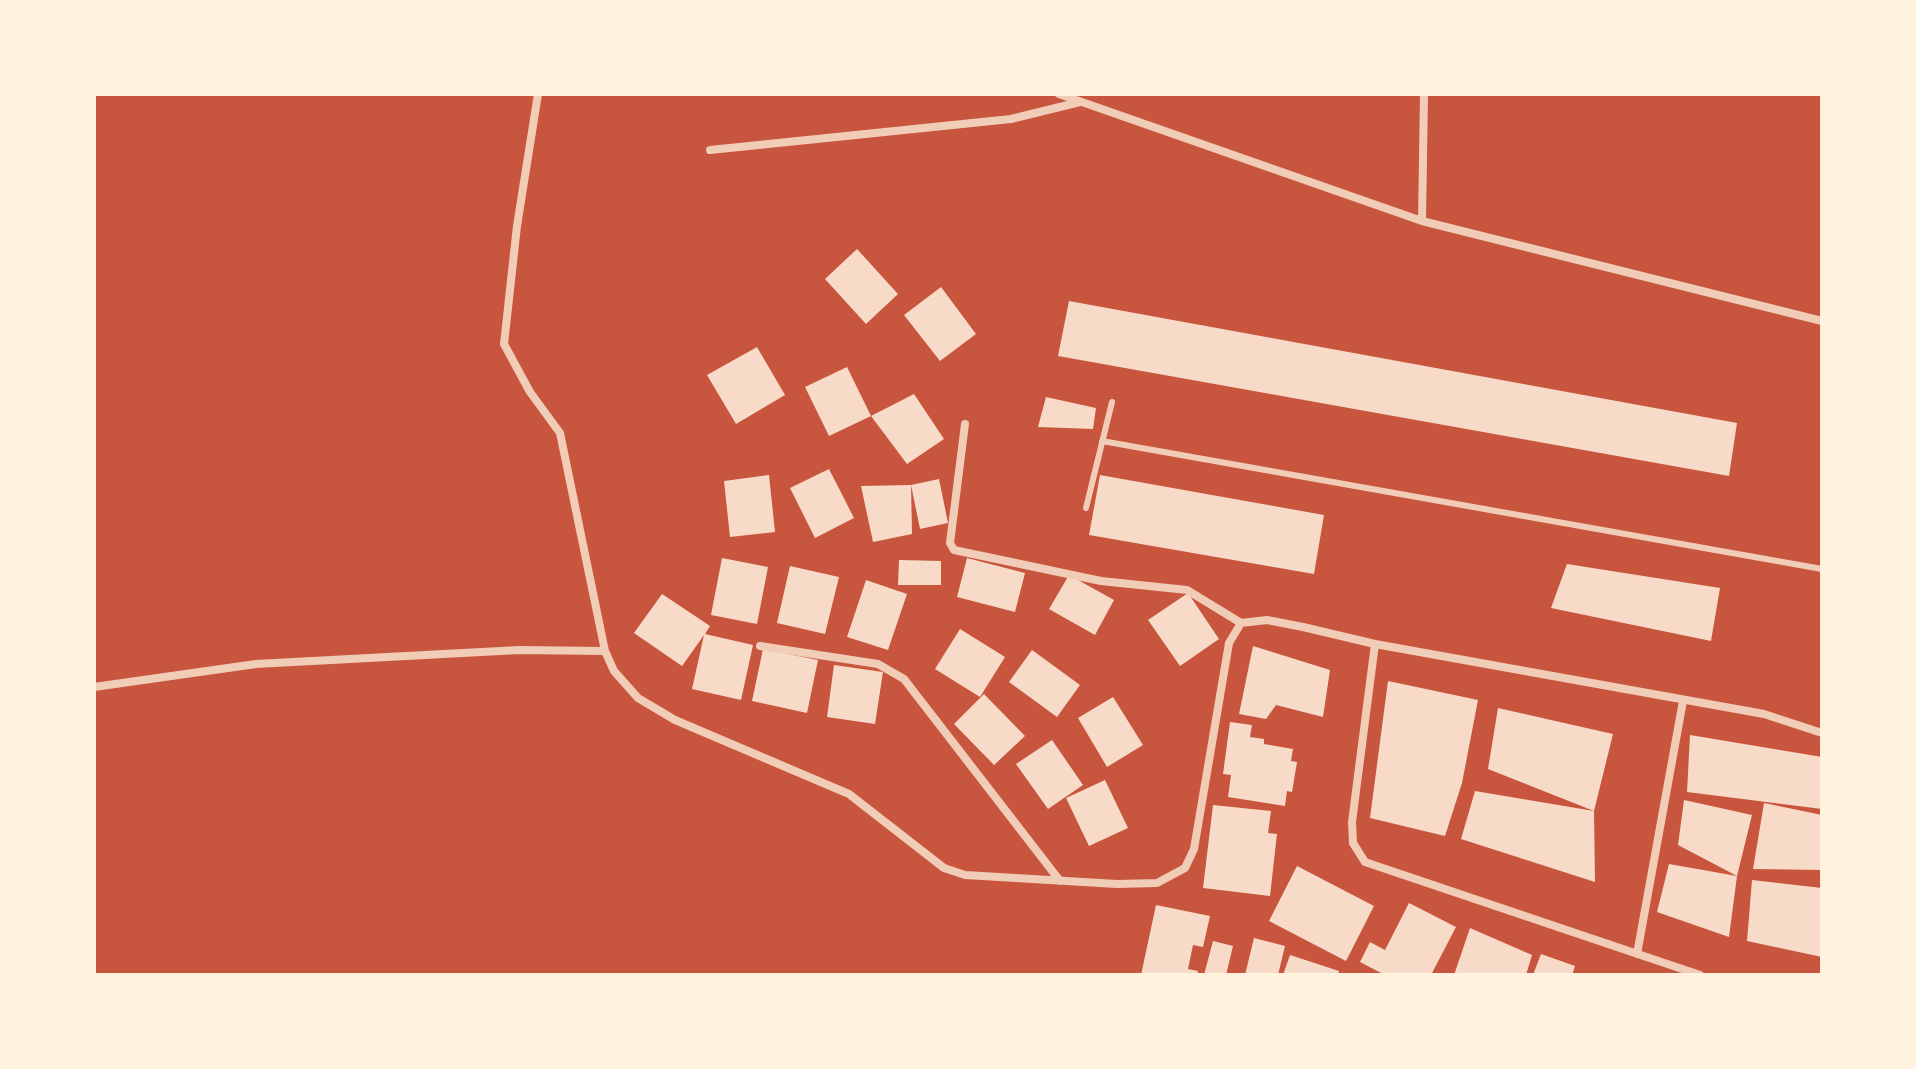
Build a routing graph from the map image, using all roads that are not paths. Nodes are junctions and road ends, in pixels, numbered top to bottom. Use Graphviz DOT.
graph roads {
  1 [pos="538,94"];
  2 [pos="1059,94"];
  3 [pos="1424,94"];
  4 [pos="1081,101"];
  5 [pos="710,150"];
  6 [pos="1422,221"];
  7 [pos="1822,321"];
  8 [pos="1112,402"];
  9 [pos="965,424"];
  10 [pos="1102,441"];
  11 [pos="1086,508"];
  12 [pos="1822,569"];
  13 [pos="1241,623"];
  14 [pos="1375,644"];
  15 [pos="760,646"];
  16 [pos="605,651"];
  17 [pos="94,687"];
  18 [pos="1683,701"];
  19 [pos="1822,733"];
  20 [pos="1060,881"];
  21 [pos="1637,954"];
  22 [pos="1700,975"];
  1 -- 16 [label="street"];
  2 -- 4 [label="street"];
  3 -- 6 [label="street"];
  4 -- 5 [label="street"];
  4 -- 6 [label="street"];
  6 -- 7 [label="street"];
  8 -- 10 [label="lane"];
  9 -- 13 [label="street"];
  10 -- 11 [label="lane"];
  10 -- 12 [label="lane"];
  13 -- 14 [label="street"];
  13 -- 20 [label="street"];
  14 -- 18 [label="street"];
  14 -- 21 [label="street"];
  15 -- 20 [label="street"];
  16 -- 17 [label="street"];
  16 -- 20 [label="street"];
  18 -- 19 [label="street"];
  18 -- 21 [label="street"];
  21 -- 22 [label="street"];
}
